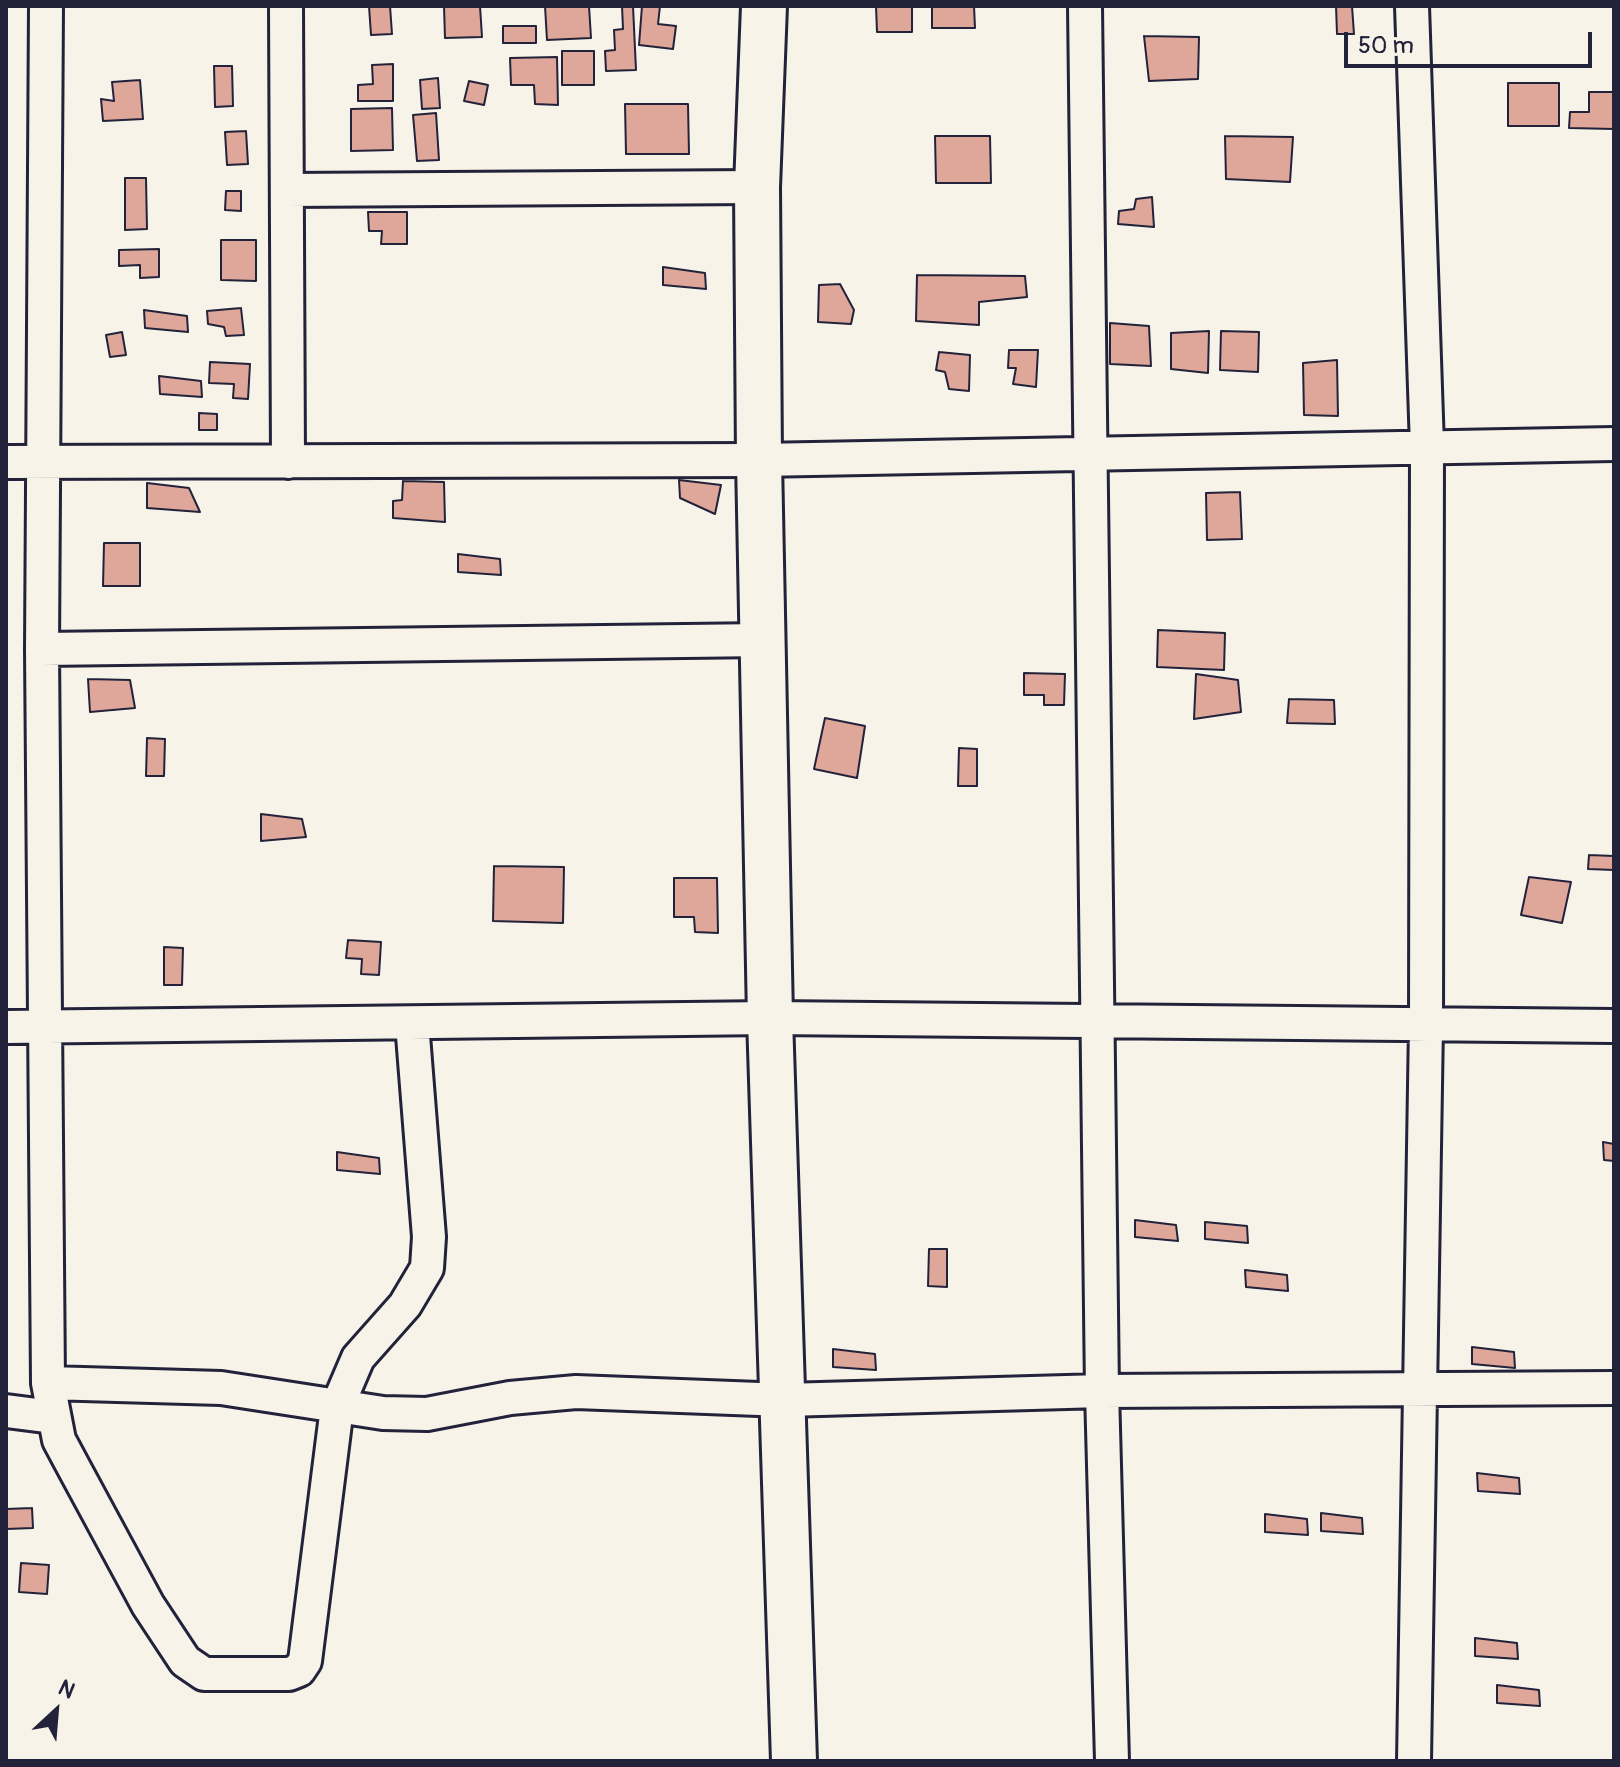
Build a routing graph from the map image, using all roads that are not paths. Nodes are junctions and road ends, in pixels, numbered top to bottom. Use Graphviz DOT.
graph roads {
  1 [pos="46,6"];
  2 [pos="286,6"];
  3 [pos="764,6"];
  4 [pos="1085,6"];
  5 [pos="1412,6"];
  6 [pos="757,187"];
  7 [pos="287,190"];
  8 [pos="1614,444"];
  9 [pos="1427,447"];
  10 [pos="1089,453"];
  11 [pos="759,460"];
  12 [pos="6,462"];
  13 [pos="43,462"];
  14 [pos="288,462"];
  15 [pos="765,640"];
  16 [pos="42,649"];
  17 [pos="770,1018"];
  18 [pos="412,1023"];
  19 [pos="1097,1023"];
  20 [pos="1426,1025"];
  21 [pos="1614,1026"];
  22 [pos="6,1027"];
  23 [pos="44,1027"];
  24 [pos="48,1383"];
  25 [pos="1614,1388"];
  26 [pos="1420,1389"];
  27 [pos="1102,1391"];
  28 [pos="785,1400"];
  29 [pos="337,1407"];
  30 [pos="6,1411"];
  31 [pos="53,1417"];
  32 [pos="794,1761"];
  33 [pos="1112,1761"];
  34 [pos="1414,1761"];
  1 -- 13 [label="street"];
  2 -- 7 [label="street"];
  3 -- 6 [label="main road"];
  4 -- 10 [label="street"];
  5 -- 9 [label="street"];
  6 -- 7 [label="street"];
  6 -- 11 [label="main road"];
  7 -- 14 [label="street"];
  8 -- 9 [label="street"];
  9 -- 10 [label="street"];
  9 -- 20 [label="street"];
  10 -- 11 [label="street"];
  10 -- 19 [label="street"];
  11 -- 14 [label="street"];
  11 -- 15 [label="main road"];
  12 -- 13 [label="street"];
  13 -- 14 [label="street"];
  13 -- 16 [label="street"];
  15 -- 16 [label="street"];
  15 -- 17 [label="main road"];
  16 -- 23 [label="street"];
  17 -- 18 [label="street"];
  17 -- 19 [label="street"];
  17 -- 28 [label="main road"];
  18 -- 23 [label="street"];
  18 -- 29 [label="street"];
  19 -- 20 [label="street"];
  19 -- 27 [label="street"];
  20 -- 21 [label="street"];
  20 -- 26 [label="street"];
  22 -- 23 [label="street"];
  23 -- 24 [label="street"];
  24 -- 29 [label="street"];
  24 -- 31 [label="street"];
  25 -- 26 [label="street"];
  26 -- 27 [label="street"];
  26 -- 34 [label="street"];
  27 -- 28 [label="street"];
  27 -- 33 [label="street"];
  28 -- 29 [label="street"];
  28 -- 32 [label="main road"];
  29 -- 31 [label="street"];
  30 -- 31 [label="street"];
}
